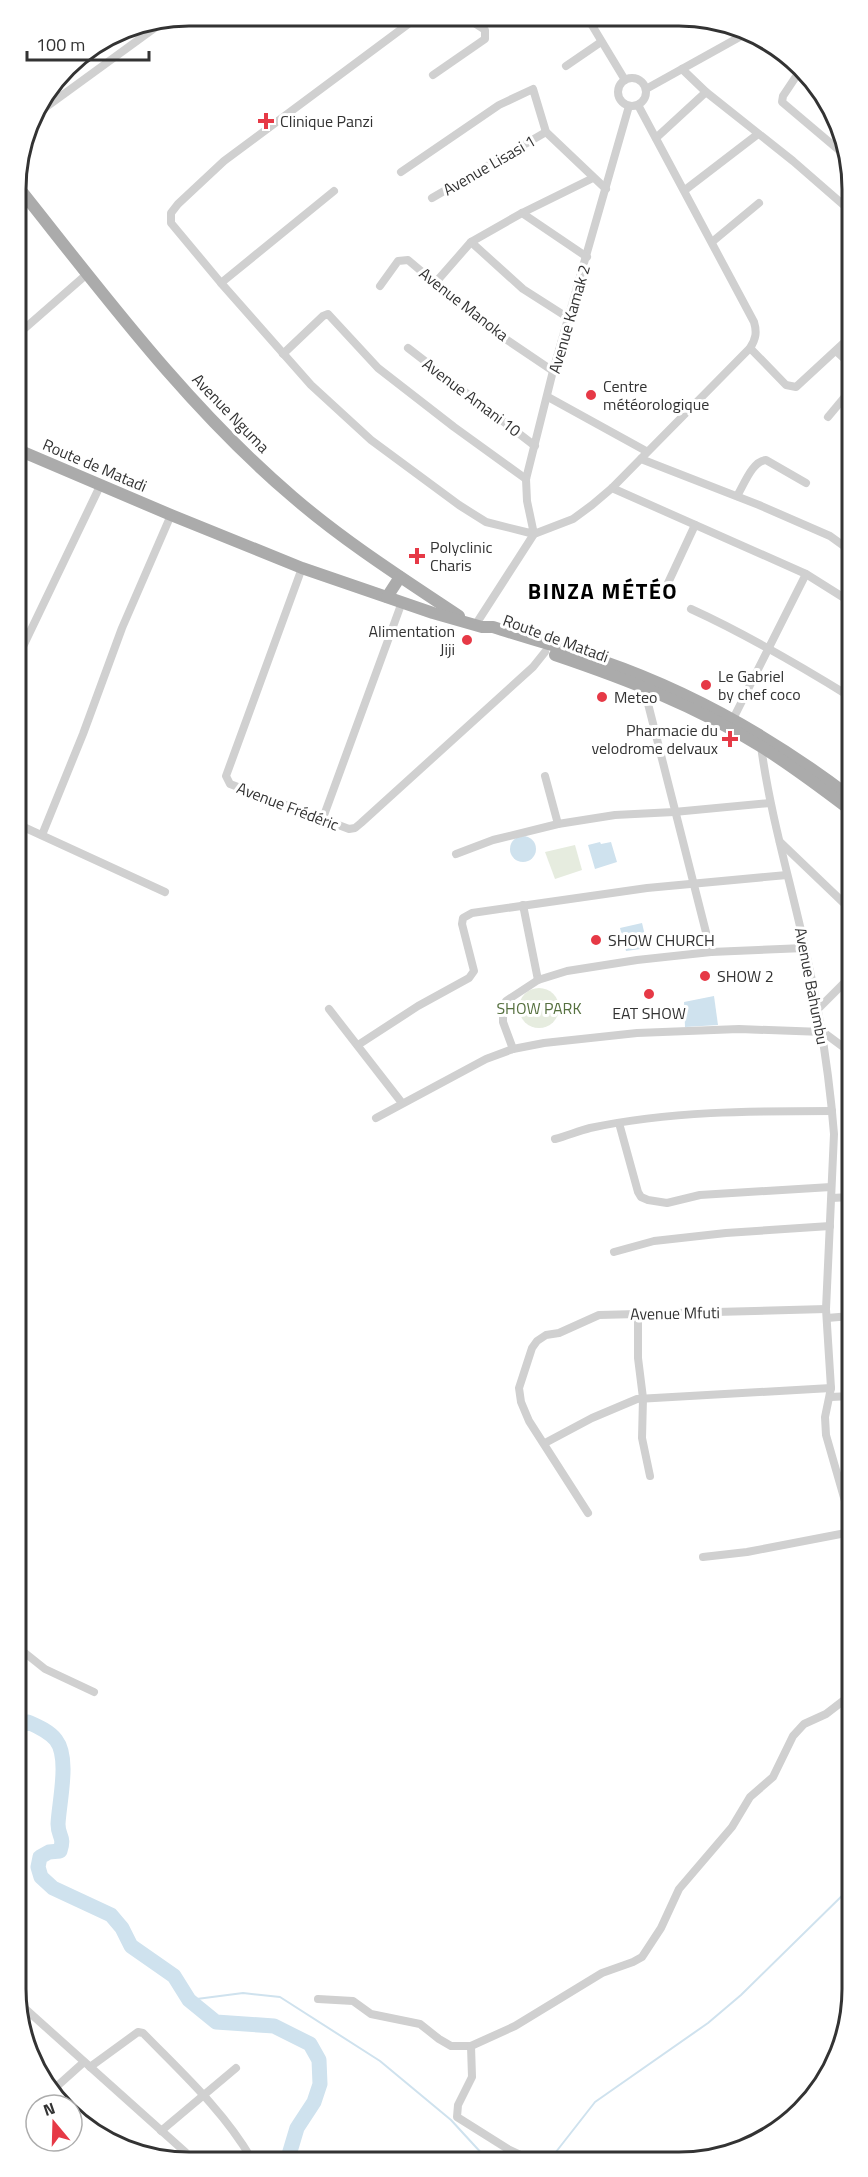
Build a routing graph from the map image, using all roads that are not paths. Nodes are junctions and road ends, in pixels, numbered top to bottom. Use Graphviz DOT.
graph roads {
  1 [pos="406,26"];
  2 [pos="479,26"];
  3 [pos="592,26"];
  4 [pos="152,30"];
  5 [pos="739,37"];
  6 [pos="601,42"];
  7 [pos="566,66"];
  8 [pos="682,69"];
  9 [pos="434,75"];
  10 [pos="797,76"];
  11 [pos="625,80"];
  12 [pos="646,89"];
  13 [pos="706,92"];
  14 [pos="633,106"];
  15 [pos="47,107"];
  16 [pos="546,132"];
  17 [pos="758,134"];
  18 [pos="656,138"];
  19 [pos="837,149"];
  20 [pos="401,172"];
  21 [pos="593,178"];
  22 [pos="606,189"];
  23 [pos="685,190"];
  24 [pos="334,191"];
  25 [pos="26,197"];
  26 [pos="432,198"];
  27 [pos="759,203"];
  28 [pos="842,204"];
  29 [pos="522,213"];
  30 [pos="471,242"];
  31 [pos="712,242"];
  32 [pos="587,257"];
  33 [pos="87,274"];
  34 [pos="436,282"];
  35 [pos="221,283"];
  36 [pos="380,286"];
  37 [pos="570,319"];
  38 [pos="26,327"];
  39 [pos="842,345"];
  40 [pos="408,348"];
  41 [pos="750,348"];
  42 [pos="836,351"];
  43 [pos="283,354"];
  44 [pos="842,356"];
  45 [pos="554,371"];
  46 [pos="548,397"];
  47 [pos="842,400"];
  48 [pos="828,417"];
  49 [pos="535,446"];
  50 [pos="26,453"];
  51 [pos="644,455"];
  52 [pos="526,479"];
  53 [pos="806,483"];
  54 [pos="100,486"];
  55 [pos="612,488"];
  56 [pos="738,496"];
  57 [pos="171,515"];
  58 [pos="695,525"];
  59 [pos="534,534"];
  60 [pos="842,545"];
  61 [pos="302,568"];
  62 [pos="806,574"];
  63 [pos="400,577"];
  64 [pos="668,583"];
  65 [pos="387,597"];
  66 [pos="842,597"];
  67 [pos="402,602"];
  68 [pos="691,609"];
  69 [pos="474,624"];
  70 [pos="26,640"];
  71 [pos="769,647"];
  72 [pos="545,652"];
  73 [pos="628,676"];
  74 [pos="644,688"];
  75 [pos="842,692"];
  76 [pos="733,719"];
  77 [pos="762,742"];
  78 [pos="545,776"];
  79 [pos="842,791"];
  80 [pos="770,803"];
  81 [pos="842,804"];
  82 [pos="674,812"];
  83 [pos="323,818"];
  84 [pos="558,824"];
  85 [pos="26,828"];
  86 [pos="42,835"];
  87 [pos="780,842"];
  88 [pos="456,854"];
  89 [pos="787,875"];
  90 [pos="694,882"];
  91 [pos="165,892"];
  92 [pos="842,901"];
  93 [pos="523,905"];
  94 [pos="805,948"];
  95 [pos="711,952"];
  96 [pos="538,980"];
  97 [pos="842,985"];
  98 [pos="328,1009"];
  99 [pos="818,1009"];
  100 [pos="822,1032"];
  101 [pos="358,1045"];
  102 [pos="842,1046"];
  103 [pos="513,1049"];
  104 [pos="402,1103"];
  105 [pos="832,1111"];
  106 [pos="376,1118"];
  107 [pos="619,1123"];
  108 [pos="555,1139"];
  109 [pos="831,1187"];
  110 [pos="842,1197"];
  111 [pos="832,1198"];
  112 [pos="830,1226"];
  113 [pos="614,1252"];
  114 [pos="638,1313"];
  115 [pos="827,1313"];
  116 [pos="842,1315"];
  117 [pos="831,1393"];
  118 [pos="842,1395"];
  119 [pos="643,1398"];
  120 [pos="545,1443"];
  121 [pos="650,1476"];
  122 [pos="842,1491"];
  123 [pos="588,1513"];
  124 [pos="842,1534"];
  125 [pos="703,1557"];
  126 [pos="26,1654"];
  127 [pos="94,1692"];
  128 [pos="842,1702"];
  129 [pos="318,1999"];
  130 [pos="27,2011"];
  131 [pos="471,2046"];
  132 [pos="87,2064"];
  133 [pos="236,2068"];
  134 [pos="58,2086"];
  135 [pos="204,2095"];
  136 [pos="161,2131"];
  137 [pos="185,2152"];
  138 [pos="248,2152"];
  139 [pos="514,2152"];
  1 -- 35 [label="street"];
  2 -- 9 [label="street"];
  3 -- 6 [label="street"];
  4 -- 15 [label="street"];
  5 -- 8 [label="street"];
  6 -- 7 [label="street"];
  6 -- 11 [label="street"];
  8 -- 12 [label="street"];
  8 -- 13 [label="street"];
  10 -- 19 [label="street"];
  11 -- 12 [label="street"];
  11 -- 14 [label="street"];
  12 -- 14 [label="street"];
  13 -- 17 [label="street"];
  13 -- 18 [label="street"];
  14 -- 18 [label="street"];
  14 -- 22 [label="street, Avenue Kamak 2"];
  16 -- 20 [label="street"];
  16 -- 21 [label="street"];
  16 -- 26 [label="street, Avenue Lisasi 1"];
  17 -- 23 [label="street"];
  17 -- 28 [label="street"];
  18 -- 23 [label="street"];
  21 -- 22 [label="street"];
  21 -- 29 [label="street"];
  22 -- 32 [label="street, Avenue Kamak 2"];
  23 -- 31 [label="street"];
  24 -- 35 [label="street"];
  25 -- 33 [label="main road, Avenue Nguma"];
  27 -- 31 [label="street"];
  29 -- 30 [label="street"];
  29 -- 32 [label="street"];
  30 -- 34 [label="street"];
  30 -- 37 [label="street"];
  31 -- 41 [label="street"];
  32 -- 37 [label="street, Avenue Kamak 2"];
  33 -- 38 [label="street"];
  33 -- 63 [label="main road, Avenue Nguma"];
  34 -- 36 [label="street, Avenue Manoka"];
  34 -- 45 [label="street, Avenue Manoka"];
  35 -- 43 [label="street"];
  37 -- 45 [label="street, Avenue Kamak 2"];
  39 -- 42 [label="street"];
  40 -- 49 [label="street, Avenue Amani 10"];
  41 -- 42 [label="street"];
  41 -- 51 [label="street"];
  42 -- 44 [label="street"];
  43 -- 52 [label="street"];
  43 -- 59 [label="street"];
  45 -- 46 [label="street, Avenue Kamak 2"];
  46 -- 49 [label="street, Avenue Kamak 2"];
  46 -- 51 [label="street"];
  47 -- 48 [label="street"];
  49 -- 52 [label="street, Avenue Kamak 2"];
  50 -- 54 [label="main road, Route de Matadi"];
  51 -- 55 [label="street"];
  51 -- 56 [label="street"];
  52 -- 59 [label="street, Avenue Kamak 2"];
  53 -- 56 [label="street"];
  54 -- 57 [label="main road, Route de Matadi"];
  54 -- 70 [label="street"];
  55 -- 58 [label="street"];
  55 -- 59 [label="street"];
  56 -- 60 [label="street"];
  57 -- 61 [label="main road, Route de Matadi"];
  57 -- 86 [label="street"];
  58 -- 62 [label="street"];
  58 -- 64 [label="street"];
  59 -- 69 [label="street"];
  61 -- 65 [label="main road, Route de Matadi"];
  61 -- 83 [label="street, Avenue Frédéric"];
  62 -- 66 [label="street"];
  62 -- 71 [label="street"];
  63 -- 65 [label="main road"];
  63 -- 69 [label="main road, Avenue Nguma"];
  65 -- 67 [label="main road, Route de Matadi"];
  67 -- 69 [label="main road, Route de Matadi"];
  67 -- 83 [label="street"];
  68 -- 71 [label="street"];
  69 -- 72 [label="main road, Route de Matadi"];
  69 -- 73 [label="main road, Route de Matadi"];
  71 -- 75 [label="street"];
  71 -- 76 [label="street"];
  72 -- 73 [label="main road, Route de Matadi"];
  72 -- 83 [label="street, Avenue Frédéric"];
  73 -- 74 [label="main road, Route de Matadi"];
  73 -- 76 [label="main road, Route de Matadi"];
  74 -- 77 [label="main road, Route de Matadi"];
  74 -- 82 [label="street"];
  76 -- 77 [label="main road, Route de Matadi"];
  77 -- 79 [label="main road, Route de Matadi"];
  77 -- 80 [label="street, Avenue Bahumbu"];
  77 -- 81 [label="main road, Route de Matadi"];
  78 -- 84 [label="street"];
  80 -- 82 [label="street"];
  80 -- 87 [label="street, Avenue Bahumbu"];
  82 -- 84 [label="street"];
  82 -- 90 [label="street"];
  84 -- 88 [label="street"];
  85 -- 86 [label="street"];
  86 -- 91 [label="street"];
  87 -- 89 [label="street, Avenue Bahumbu"];
  87 -- 92 [label="street"];
  89 -- 90 [label="street"];
  89 -- 94 [label="street, Avenue Bahumbu"];
  90 -- 93 [label="street"];
  90 -- 95 [label="street"];
  93 -- 96 [label="street"];
  93 -- 101 [label="street"];
  94 -- 95 [label="street"];
  94 -- 99 [label="street, Avenue Bahumbu"];
  95 -- 96 [label="street"];
  96 -- 103 [label="street"];
  97 -- 99 [label="street"];
  98 -- 101 [label="street"];
  99 -- 100 [label="street, Avenue Bahumbu"];
  100 -- 102 [label="street"];
  100 -- 103 [label="street"];
  100 -- 105 [label="street, Avenue Bahumbu"];
  101 -- 104 [label="street"];
  103 -- 104 [label="street"];
  104 -- 106 [label="street"];
  105 -- 107 [label="street"];
  105 -- 109 [label="street, Avenue Bahumbu"];
  107 -- 108 [label="street"];
  107 -- 109 [label="street"];
  109 -- 111 [label="street, Avenue Bahumbu"];
  110 -- 111 [label="street"];
  111 -- 112 [label="street, Avenue Bahumbu"];
  112 -- 113 [label="street"];
  112 -- 115 [label="street, Avenue Bahumbu"];
  114 -- 115 [label="street, Avenue Mfuti"];
  114 -- 119 [label="street"];
  114 -- 120 [label="street, Avenue Mfuti"];
  115 -- 116 [label="street, Avenue Mfuti"];
  115 -- 117 [label="street, Avenue Bahumbu"];
  117 -- 118 [label="street"];
  117 -- 119 [label="street"];
  117 -- 122 [label="street, Avenue Bahumbu"];
  119 -- 120 [label="street"];
  119 -- 121 [label="street"];
  120 -- 123 [label="street"];
  124 -- 125 [label="street"];
  126 -- 127 [label="street"];
  128 -- 131 [label="street"];
  129 -- 131 [label="street"];
  130 -- 132 [label="street"];
  131 -- 139 [label="street"];
  132 -- 134 [label="street"];
  132 -- 135 [label="street"];
  132 -- 136 [label="street"];
  133 -- 135 [label="street"];
  135 -- 136 [label="street"];
  135 -- 138 [label="street"];
  136 -- 137 [label="street"];
}
